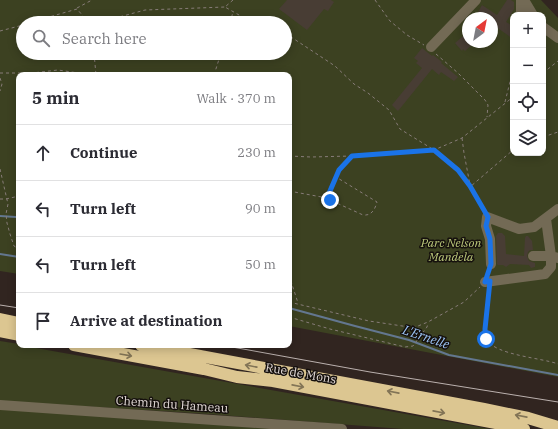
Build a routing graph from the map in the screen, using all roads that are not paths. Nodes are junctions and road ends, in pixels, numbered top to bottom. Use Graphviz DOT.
graph roads {
  1 [pos="476,0"];
  2 [pos="523,0"];
  3 [pos="521,12"];
  4 [pos="531,12"];
  5 [pos="546,30"];
  6 [pos="558,38"];
  7 [pos="429,48"];
  8 [pos="558,209"];
  9 [pos="546,219"];
  10 [pos="533,256"];
  11 [pos="554,257"];
  12 [pos="491,264"];
  13 [pos="487,282"];
  14 [pos="0,319"];
  15 [pos="16,322"];
  16 [pos="0,332"];
  17 [pos="16,335"];
  18 [pos="90,348"];
  19 [pos="156,348"];
  20 [pos="0,405"];
  21 [pos="558,427"];
  22 [pos="342,429"];
  23 [pos="524,429"];
  1 -- 7 [label="street"];
  2 -- 3 [label="street"];
  2 -- 4 [label="street"];
  5 -- 6 [label="street"];
  8 -- 9 [label="street"];
  9 -- 11 [label="street"];
  9 -- 12 [label="street"];
  10 -- 11 [label="street"];
  11 -- 13 [label="street"];
  14 -- 15 [label="highway"];
  16 -- 17 [label="highway"];
  18 -- 23 [label="highway, Rue de Mons, one-way"];
  21 -- 19 [label="highway, Rue de Mons, one-way"];
  20 -- 22 [label="street, Chemin du Hameau"];
}
